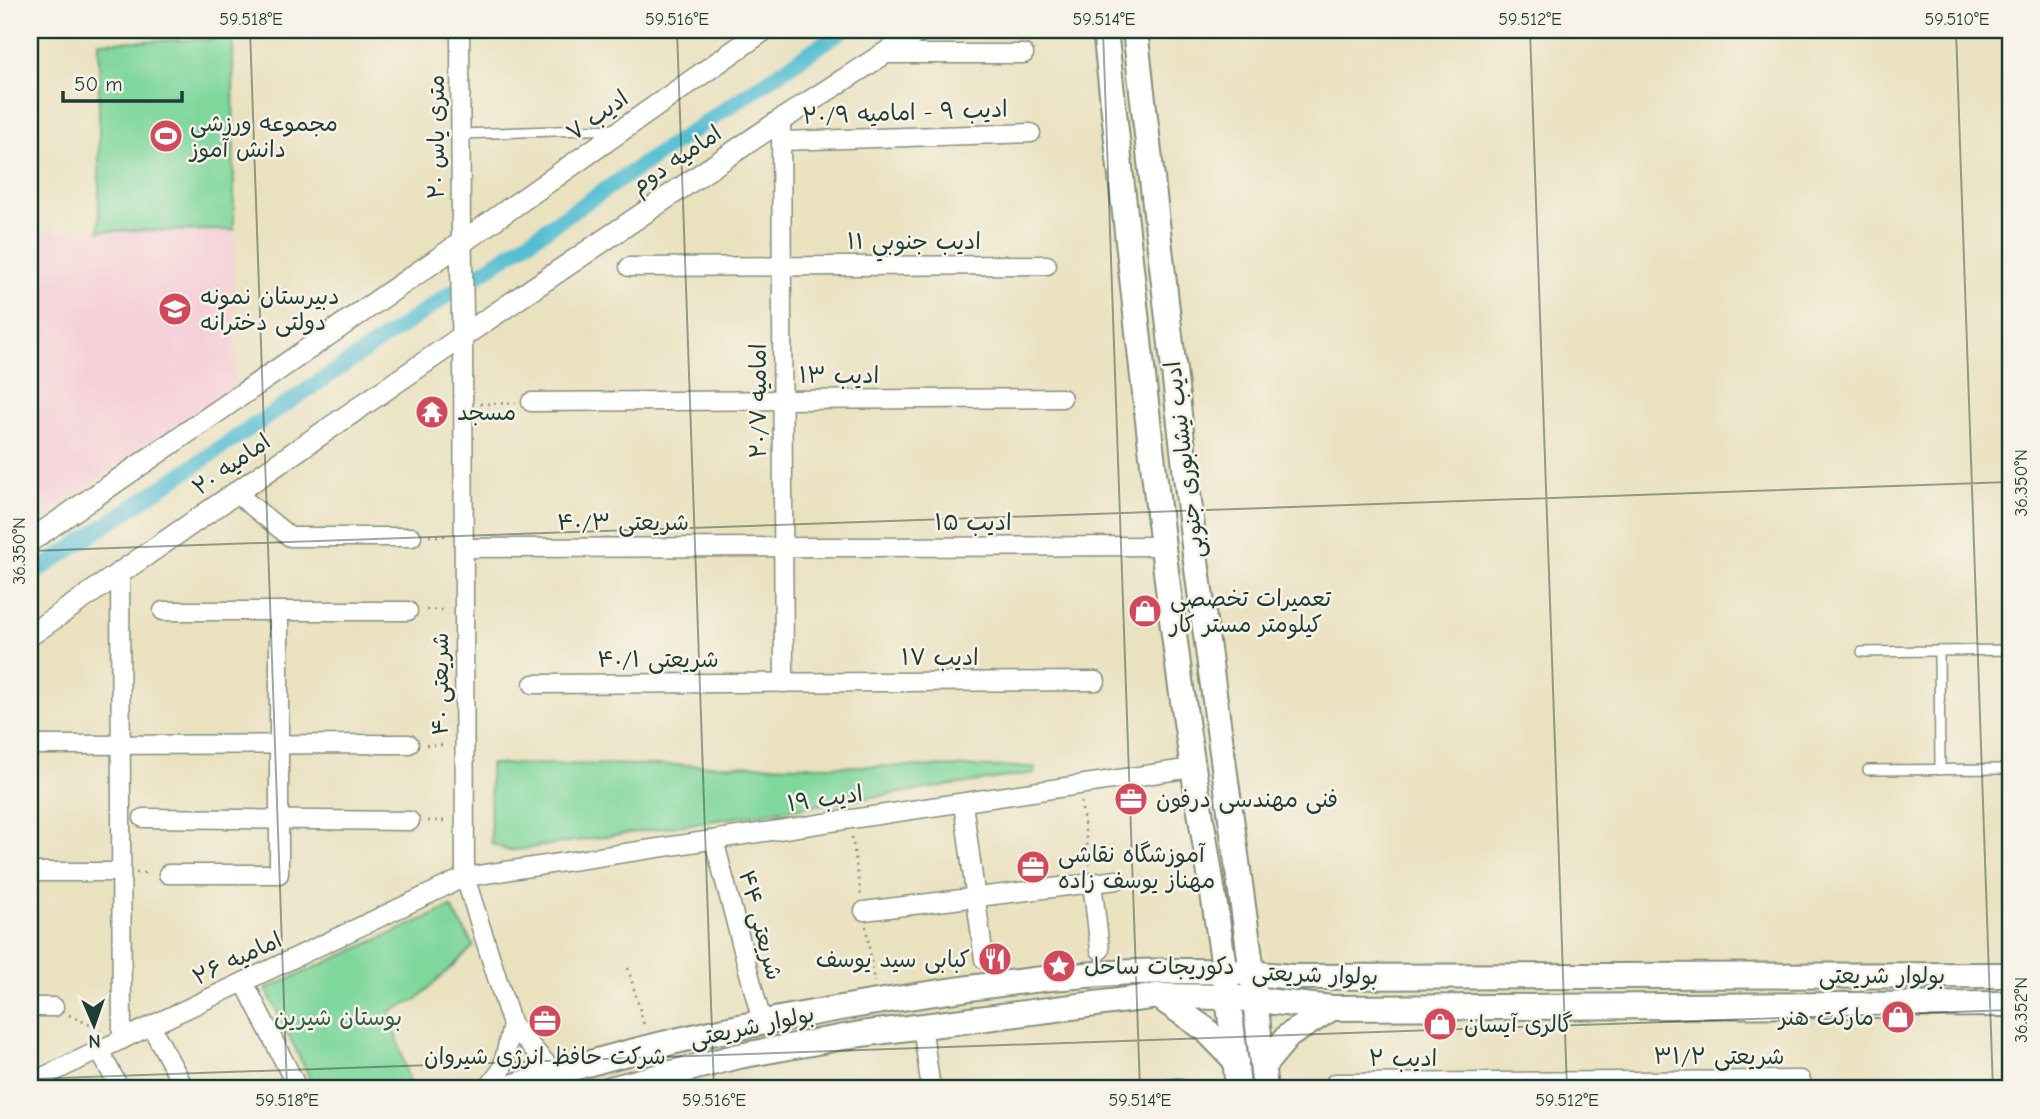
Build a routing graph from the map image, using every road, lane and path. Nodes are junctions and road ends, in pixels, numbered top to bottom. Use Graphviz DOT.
graph roads {
  1 [pos="460,30"];
  2 [pos="764,30"];
  3 [pos="920,30"];
  4 [pos="1105,30"];
  5 [pos="1135,30"];
  6 [pos="882,54"];
  7 [pos="1024,54"];
  8 [pos="781,120"];
  9 [pos="624,129"];
  10 [pos="1031,133"];
  11 [pos="460,134"];
  12 [pos="781,141"];
  13 [pos="461,243"];
  14 [pos="1047,265"];
  15 [pos="782,266"];
  16 [pos="629,267"];
  17 [pos="463,336"];
  18 [pos="1062,398"];
  19 [pos="782,400"];
  20 [pos="531,402"];
  21 [pos="463,405"];
  22 [pos="236,493"];
  23 [pos="412,537"];
  24 [pos="30,541"];
  25 [pos="464,542"];
  26 [pos="783,546"];
  27 [pos="1163,546"];
  28 [pos="120,574"];
  29 [pos="464,610"];
  30 [pos="163,611"];
  31 [pos="279,611"];
  32 [pos="408,611"];
  33 [pos="30,635"];
  34 [pos="2010,650"];
  35 [pos="1939,651"];
  36 [pos="1862,652"];
  37 [pos="1096,681"];
  38 [pos="784,682"];
  39 [pos="533,684"];
  40 [pos="279,744"];
  41 [pos="409,744"];
  42 [pos="30,745"];
  43 [pos="120,745"];
  44 [pos="465,746"];
  45 [pos="1192,768"];
  46 [pos="2010,769"];
  47 [pos="1868,770"];
  48 [pos="1940,770"];
  49 [pos="1079,785"];
  50 [pos="963,803"];
  51 [pos="143,818"];
  52 [pos="279,819"];
  53 [pos="410,821"];
  54 [pos="465,821"];
  55 [pos="714,840"];
  56 [pos="30,872"];
  57 [pos="120,872"];
  58 [pos="168,874"];
  59 [pos="465,877"];
  60 [pos="1117,880"];
  61 [pos="1092,882"];
  62 [pos="977,897"];
  63 [pos="864,911"];
  64 [pos="1100,950"];
  65 [pos="984,959"];
  66 [pos="628,968"];
  67 [pos="1223,970"];
  68 [pos="1252,972"];
  69 [pos="2010,975"];
  70 [pos="244,982"];
  71 [pos="1158,996"];
  72 [pos="1227,997"];
  73 [pos="1254,999"];
  74 [pos="2010,1004"];
  75 [pos="30,1007"];
  76 [pos="54,1007"];
  77 [pos="1332,1008"];
  78 [pos="762,1022"];
  79 [pos="512,1025"];
  80 [pos="922,1025"];
  81 [pos="151,1026"];
  82 [pos="122,1040"];
  83 [pos="651,1048"];
  84 [pos="99,1051"];
  85 [pos="555,1073"];
  86 [pos="1237,1076"];
  87 [pos="1264,1078"];
  88 [pos="30,1083"];
  89 [pos="1179,1083"];
  90 [pos="1335,1083"];
  91 [pos="1801,1084"];
  92 [pos="1637,1085"];
  93 [pos="1470,1086"];
  94 [pos="120,1089"];
  95 [pos="185,1089"];
  96 [pos="298,1089"];
  97 [pos="487,1089"];
  98 [pos="506,1089"];
  99 [pos="610,1089"];
  100 [pos="931,1089"];
  101 [pos="1132,1089"];
  1 -- 11 [label="street, ۲۰ متری یاس"];
  2 -- 9 [label="street, ادیب ۷"];
  3 -- 6 [label="street, امامیه دوم"];
  4 -- 27 [label="main road, ادیب نیشابوری جنوبی"];
  5 -- 68 [label="main road, ادیب نیشابوری جنوبی"];
  6 -- 7 [label="street"];
  6 -- 8 [label="street, امامیه دوم"];
  8 -- 12 [label="street, امامیه ۲۰/۷"];
  8 -- 17 [label="street, امامیه دوم"];
  9 -- 11 [label="lane"];
  9 -- 13 [label="street, ادیب ۷"];
  10 -- 12 [label="street, ادیب ۹ - امامیه ۲۰/۹"];
  11 -- 13 [label="street, ۲۰ متری یاس"];
  12 -- 15 [label="street, امامیه ۲۰/۷"];
  13 -- 17 [label="street"];
  13 -- 24 [label="street"];
  14 -- 15 [label="street, ادیب جنوبي ١١"];
  15 -- 16 [label="street, ادیب جنوبي ١١"];
  15 -- 19 [label="street, امامیه ۲۰/۷"];
  17 -- 21 [label="street, شریعتی ۴۰"];
  17 -- 22 [label="street, امامیه ۲۰"];
  18 -- 19 [label="street, ادیب ۱۳"];
  19 -- 20 [label="street, ادیب ۱۳"];
  19 -- 26 [label="street, امامیه ۲۰/۷"];
  20 -- 21 [label="path"];
  21 -- 25 [label="street, شریعتی ۴۰"];
  22 -- 23 [label="street"];
  22 -- 28 [label="street, امامیه ۲۰"];
  23 -- 25 [label="path"];
  25 -- 26 [label="street, شریعتی ۴۰/۳"];
  25 -- 29 [label="street, شریعتی ۴۰"];
  26 -- 27 [label="street, ادیب ۱۵"];
  26 -- 38 [label="street, امامیه ۲۰/۷"];
  27 -- 45 [label="main road, ادیب نیشابوری جنوبی"];
  28 -- 33 [label="street, امامیه ۲۰"];
  28 -- 43 [label="street"];
  29 -- 32 [label="path"];
  29 -- 44 [label="street, شریعتی ۴۰"];
  30 -- 31 [label="street"];
  31 -- 32 [label="street"];
  31 -- 40 [label="street"];
  34 -- 35 [label="lane"];
  35 -- 36 [label="lane"];
  35 -- 48 [label="lane"];
  37 -- 38 [label="street, ادیب ۱۷"];
  38 -- 39 [label="street, شریعتی ۴۰/۱"];
  40 -- 41 [label="street"];
  40 -- 43 [label="street"];
  40 -- 52 [label="street"];
  41 -- 44 [label="path"];
  42 -- 43 [label="street"];
  43 -- 57 [label="street"];
  44 -- 54 [label="street, شریعتی ۴۰"];
  45 -- 49 [label="street, ادیب ۱۹"];
  45 -- 67 [label="main road, ادیب نیشابوری جنوبی"];
  46 -- 48 [label="lane"];
  47 -- 48 [label="lane"];
  49 -- 50 [label="street, ادیب ۱۹"];
  49 -- 61 [label="path"];
  50 -- 55 [label="street, ادیب ۱۹"];
  50 -- 62 [label="street"];
  51 -- 52 [label="street"];
  52 -- 53 [label="street"];
  52 -- 58 [label="street"];
  53 -- 54 [label="path"];
  54 -- 59 [label="street, شریعتی ۴۰"];
  55 -- 59 [label="street, ادیب ۱۹"];
  55 -- 78 [label="street, شریعتی ۴۴"];
  56 -- 57 [label="street"];
  57 -- 58 [label="path"];
  57 -- 82 [label="street"];
  59 -- 70 [label="street, امامیه ۲۶"];
  59 -- 79 [label="street, شریعتی ۴۰"];
  60 -- 61 [label="street"];
  61 -- 62 [label="street"];
  61 -- 64 [label="street"];
  62 -- 63 [label="street"];
  62 -- 65 [label="street"];
  66 -- 83 [label="path"];
  67 -- 68 [label="main road, بولوار شریعتی"];
  67 -- 72 [label="main road, ادیب نیشابوری جنوبی"];
  67 -- 78 [label="main road, بولوار شریعتی"];
  68 -- 69 [label="main road, بولوار شریعتی"];
  68 -- 73 [label="main road, ادیب نیشابوری جنوبی"];
  70 -- 81 [label="street, امامیه ۲۶"];
  70 -- 96 [label="street"];
  71 -- 72 [label="main road, بولوار شریعتی"];
  71 -- 80 [label="main road, بولوار شریعتی"];
  71 -- 86 [label="main road"];
  72 -- 73 [label="main road, بولوار شریعتی"];
  72 -- 86 [label="main road, ادیب نیشابوری جنوبی"];
  73 -- 77 [label="main road, بولوار شریعتی"];
  73 -- 87 [label="main road, ادیب نیشابوری جنوبی"];
  74 -- 77 [label="main road, بولوار شریعتی"];
  75 -- 76 [label="street"];
  76 -- 82 [label="path"];
  77 -- 87 [label="main road"];
  78 -- 83 [label="main road, بولوار شریعتی"];
  79 -- 85 [label="street, شریعتی ۴۰"];
  79 -- 97 [label="street"];
  80 -- 99 [label="main road, بولوار شریعتی"];
  80 -- 100 [label="street"];
  81 -- 82 [label="street, امامیه ۲۶"];
  81 -- 95 [label="street"];
  82 -- 84 [label="street, امامیه ۲۶"];
  83 -- 85 [label="main road, بولوار شریعتی"];
  84 -- 88 [label="street, امامیه ۲۶"];
  84 -- 94 [label="street"];
  85 -- 98 [label="main road, بولوار شریعتی"];
  86 -- 89 [label="path"];
  89 -- 101 [label="lane"];
  90 -- 93 [label="street, ادیب ۲"];
  91 -- 92 [label="street, شریعتی ۳۱/۲"];
  92 -- 93 [label="street, ادیب ۲"];
}
